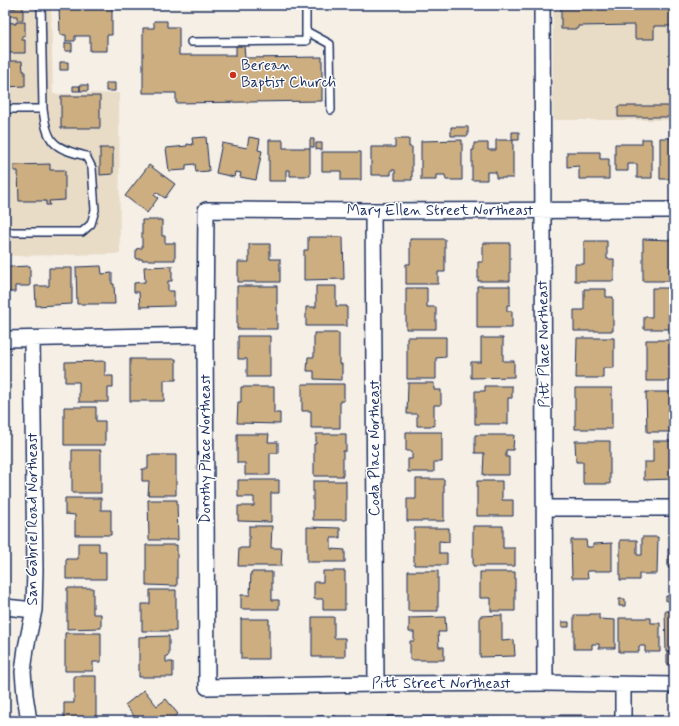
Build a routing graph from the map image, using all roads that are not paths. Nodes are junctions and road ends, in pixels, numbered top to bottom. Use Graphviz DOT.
graph roads {
  1 [pos="41,5"];
  2 [pos="306,5"];
  3 [pos="542,5"];
  4 [pos="306,31"];
  5 [pos="191,42"];
  6 [pos="5,109"];
  7 [pos="43,109"];
  8 [pos="331,110"];
  9 [pos="206,210"];
  10 [pos="674,210"];
  11 [pos="373,211"];
  12 [pos="542,211"];
  13 [pos="5,232"];
  14 [pos="205,335"];
  15 [pos="5,339"];
  16 [pos="32,339"];
  17 [pos="546,508"];
  18 [pos="674,508"];
  19 [pos="5,607"];
  20 [pos="34,610"];
  21 [pos="545,683"];
  22 [pos="376,684"];
  23 [pos="674,684"];
  24 [pos="622,685"];
  25 [pos="207,687"];
  26 [pos="30,721"];
  27 [pos="622,721"];
  1 -- 7 [label="lane"];
  2 -- 4 [label="lane"];
  3 -- 12 [label="street, Pitt Place Northeast"];
  4 -- 5 [label="lane"];
  4 -- 8 [label="lane"];
  6 -- 7 [label="lane"];
  7 -- 13 [label="lane"];
  9 -- 11 [label="street, Mary Ellen Street Northeast"];
  9 -- 14 [label="street, Dorothy Place Northeast"];
  10 -- 12 [label="street, Mary Ellen Street Northeast"];
  11 -- 12 [label="street, Mary Ellen Street Northeast"];
  11 -- 22 [label="street, Coda Place Northeast"];
  12 -- 17 [label="street, Pitt Place Northeast"];
  14 -- 16 [label="street"];
  14 -- 25 [label="street, Dorothy Place Northeast"];
  15 -- 16 [label="street"];
  16 -- 20 [label="street, San Gabriel Road Northeast"];
  17 -- 18 [label="street"];
  17 -- 21 [label="street, Pitt Place Northeast"];
  19 -- 20 [label="street"];
  20 -- 26 [label="street, San Gabriel Road Northeast"];
  21 -- 22 [label="street, Pitt Street Northeast"];
  21 -- 24 [label="street, Pitt Street Northeast"];
  22 -- 25 [label="street, Pitt Street Northeast"];
  23 -- 24 [label="street, Pitt Street Northeast"];
  24 -- 27 [label="street"];
}
